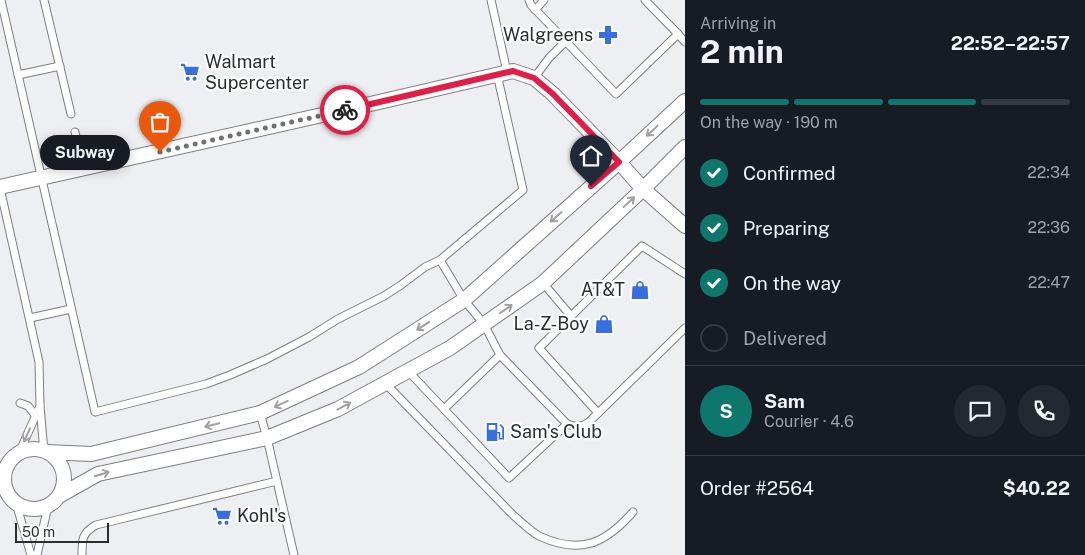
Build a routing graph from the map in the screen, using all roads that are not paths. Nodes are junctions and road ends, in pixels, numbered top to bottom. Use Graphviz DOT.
graph roads {
  1 [pos="1,0"];
  2 [pos="44,0"];
  3 [pos="491,0"];
  4 [pos="529,0"];
  5 [pos="544,0"];
  6 [pos="645,0"];
  7 [pos="535,10"];
  8 [pos="678,34"];
  9 [pos="566,42"];
  10 [pos="685,42"];
  11 [pos="60,66"];
  12 [pos="502,73"];
  13 [pos="18,75"];
  14 [pos="534,78"];
  15 [pos="685,101"];
  16 [pos="71,114"];
  17 [pos="75,132"];
  18 [pos="685,147"];
  19 [pos="619,162"];
  20 [pos="84,168"];
  21 [pos="41,178"];
  22 [pos="0,188"];
  23 [pos="643,189"];
  24 [pos="685,226"];
  25 [pos="440,260"];
  26 [pos="685,274"];
  27 [pos="543,283"];
  28 [pos="464,300"];
  29 [pos="71,309"];
  30 [pos="571,316"];
  31 [pos="30,318"];
  32 [pos="484,324"];
  33 [pos="685,328"];
  34 [pos="500,355"];
  35 [pos="408,371"];
  36 [pos="385,383"];
  37 [pos="20,403"];
  38 [pos="40,406"];
  39 [pos="444,409"];
  40 [pos="260,413"];
  41 [pos="598,413"];
  42 [pos="36,416"];
  43 [pos="567,424"];
  44 [pos="267,438"];
  45 [pos="46,452"];
  46 [pos="20,453"];
  47 [pos="3,468"];
  48 [pos="277,481"];
  49 [pos="59,496"];
  50 [pos="8,497"];
  51 [pos="48,506"];
  52 [pos="633,512"];
  53 [pos="31,555"];
  54 [pos="37,555"];
  55 [pos="82,555"];
  56 [pos="294,555"];
  1 -- 13 [label="lane"];
  2 -- 11 [label="lane"];
  3 -- 12 [label="lane"];
  4 -- 7 [label="lane"];
  5 -- 7 [label="lane"];
  6 -- 8 [label="lane"];
  7 -- 9 [label="lane"];
  8 -- 9 [label="lane"];
  8 -- 10 [label="lane"];
  9 -- 14 [label="lane"];
  11 -- 13 [label="lane"];
  11 -- 16 [label="lane"];
  12 -- 14 [label="street"];
  12 -- 20 [label="street"];
  12 -- 25 [label="lane"];
  13 -- 21 [label="lane"];
  14 -- 19 [label="street"];
  15 -- 19 [label="street, one-way"];
  17 -- 20 [label="lane"];
  18 -- 23 [label="street"];
  19 -- 23 [label="street"];
  19 -- 28 [label="street, one-way"];
  20 -- 21 [label="street"];
  21 -- 22 [label="street"];
  21 -- 29 [label="lane"];
  22 -- 31 [label="lane"];
  23 -- 24 [label="street"];
  27 -- 23 [label="street, one-way"];
  25 -- 28 [label="lane"];
  25 -- 29 [label="lane"];
  26 -- 30 [label="lane"];
  27 -- 30 [label="lane"];
  32 -- 27 [label="street, one-way"];
  28 -- 32 [label="lane"];
  28 -- 40 [label="street, one-way"];
  29 -- 31 [label="lane"];
  30 -- 41 [label="lane"];
  31 -- 38 [label="lane"];
  32 -- 34 [label="lane"];
  32 -- 35 [label="street"];
  33 -- 41 [label="lane"];
  34 -- 39 [label="lane"];
  34 -- 43 [label="lane"];
  35 -- 36 [label="street"];
  35 -- 39 [label="lane"];
  44 -- 36 [label="street, one-way"];
  36 -- 52 [label="lane"];
  37 -- 42 [label="lane"];
  38 -- 42 [label="lane"];
  38 -- 45 [label="lane"];
  39 -- 43 [label="lane"];
  40 -- 44 [label="lane"];
  40 -- 45 [label="street, one-way"];
  41 -- 43 [label="lane"];
  42 -- 46 [label="lane, one-way"];
  44 -- 48 [label="lane"];
  49 -- 44 [label="street, one-way"];
  45 -- 46 [label="street"];
  45 -- 49 [label="street"];
  46 -- 47 [label="street"];
  47 -- 50 [label="street"];
  48 -- 55 [label="lane"];
  48 -- 56 [label="lane"];
  49 -- 51 [label="street"];
  50 -- 51 [label="street"];
  50 -- 53 [label="lane"];
  51 -- 54 [label="lane"];
}
